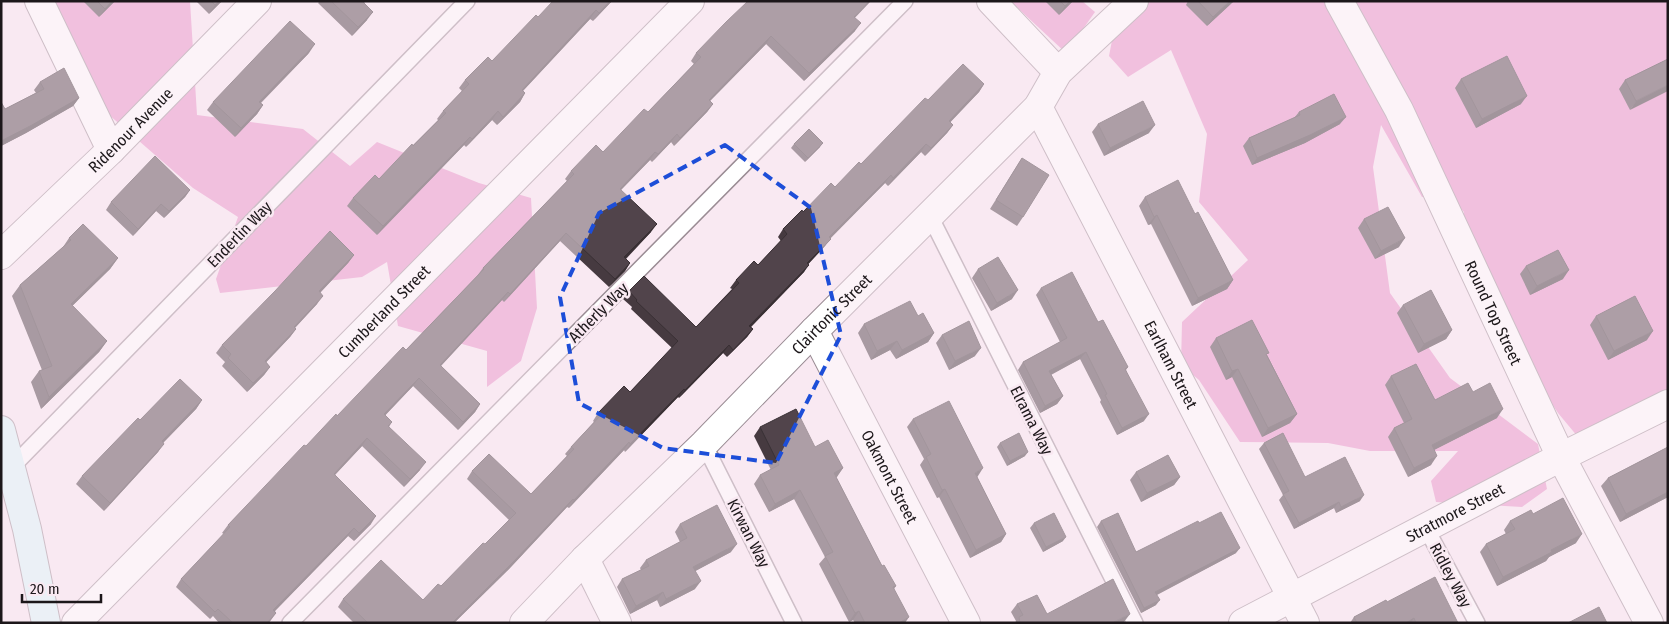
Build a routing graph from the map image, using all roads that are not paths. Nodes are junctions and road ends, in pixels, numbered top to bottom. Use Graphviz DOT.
graph roads {
  1 [pos="39,1"];
  2 [pos="257,1"];
  3 [pos="466,1"];
  4 [pos="690,1"];
  5 [pos="905,1"];
  6 [pos="991,1"];
  7 [pos="1134,1"];
  8 [pos="1339,1"];
  9 [pos="1058,72"];
  10 [pos="1038,107"];
  11 [pos="111,150"];
  12 [pos="930,216"];
  13 [pos="1,255"];
  14 [pos="814,331"];
  15 [pos="1668,404"];
  16 [pos="1,430"];
  17 [pos="704,444"];
  18 [pos="1561,457"];
  19 [pos="12,467"];
  20 [pos="1426,528"];
  21 [pos="584,559"];
  22 [pos="1291,597"];
  23 [pos="46,623"];
  24 [pos="76,623"];
  25 [pos="290,623"];
  26 [pos="524,623"];
  27 [pos="617,623"];
  28 [pos="794,623"];
  29 [pos="966,623"];
  30 [pos="1135,623"];
  31 [pos="1244,623"];
  32 [pos="1305,623"];
  33 [pos="1477,623"];
  34 [pos="1649,623"];
  1 -- 11 [label="street"];
  2 -- 11 [label="street, Ridenour Avenue"];
  3 -- 19 [label="lane, Enderlin Way"];
  4 -- 24 [label="street, Cumberland Street"];
  5 -- 25 [label="lane, Atherly Way"];
  6 -- 9 [label="street"];
  7 -- 9 [label="street, Clairtonic Street"];
  8 -- 18 [label="street, Round Top Street"];
  9 -- 10 [label="street, Clairtonic Street"];
  10 -- 12 [label="street, Clairtonic Street"];
  10 -- 22 [label="street, Earlham Street"];
  11 -- 13 [label="street, Ridenour Avenue"];
  12 -- 14 [label="street, Clairtonic Street"];
  12 -- 30 [label="lane, Elrama Way"];
  14 -- 17 [label="street, Clairtonic Street"];
  14 -- 29 [label="street, Oakmont Street"];
  15 -- 18 [label="street, Stratmore Street"];
  16 -- 19 [label="main road"];
  17 -- 21 [label="street, Clairtonic Street"];
  17 -- 28 [label="lane, Kirwan Way"];
  18 -- 20 [label="street, Stratmore Street"];
  18 -- 34 [label="street, Round Top Street"];
  19 -- 23 [label="main road"];
  20 -- 22 [label="street, Stratmore Street"];
  20 -- 33 [label="lane, Ridley Way"];
  21 -- 26 [label="street, Clairtonic Street"];
  21 -- 27 [label="street"];
  22 -- 31 [label="street, Stratmore Street"];
  22 -- 32 [label="street, Earlham Street"];
}
